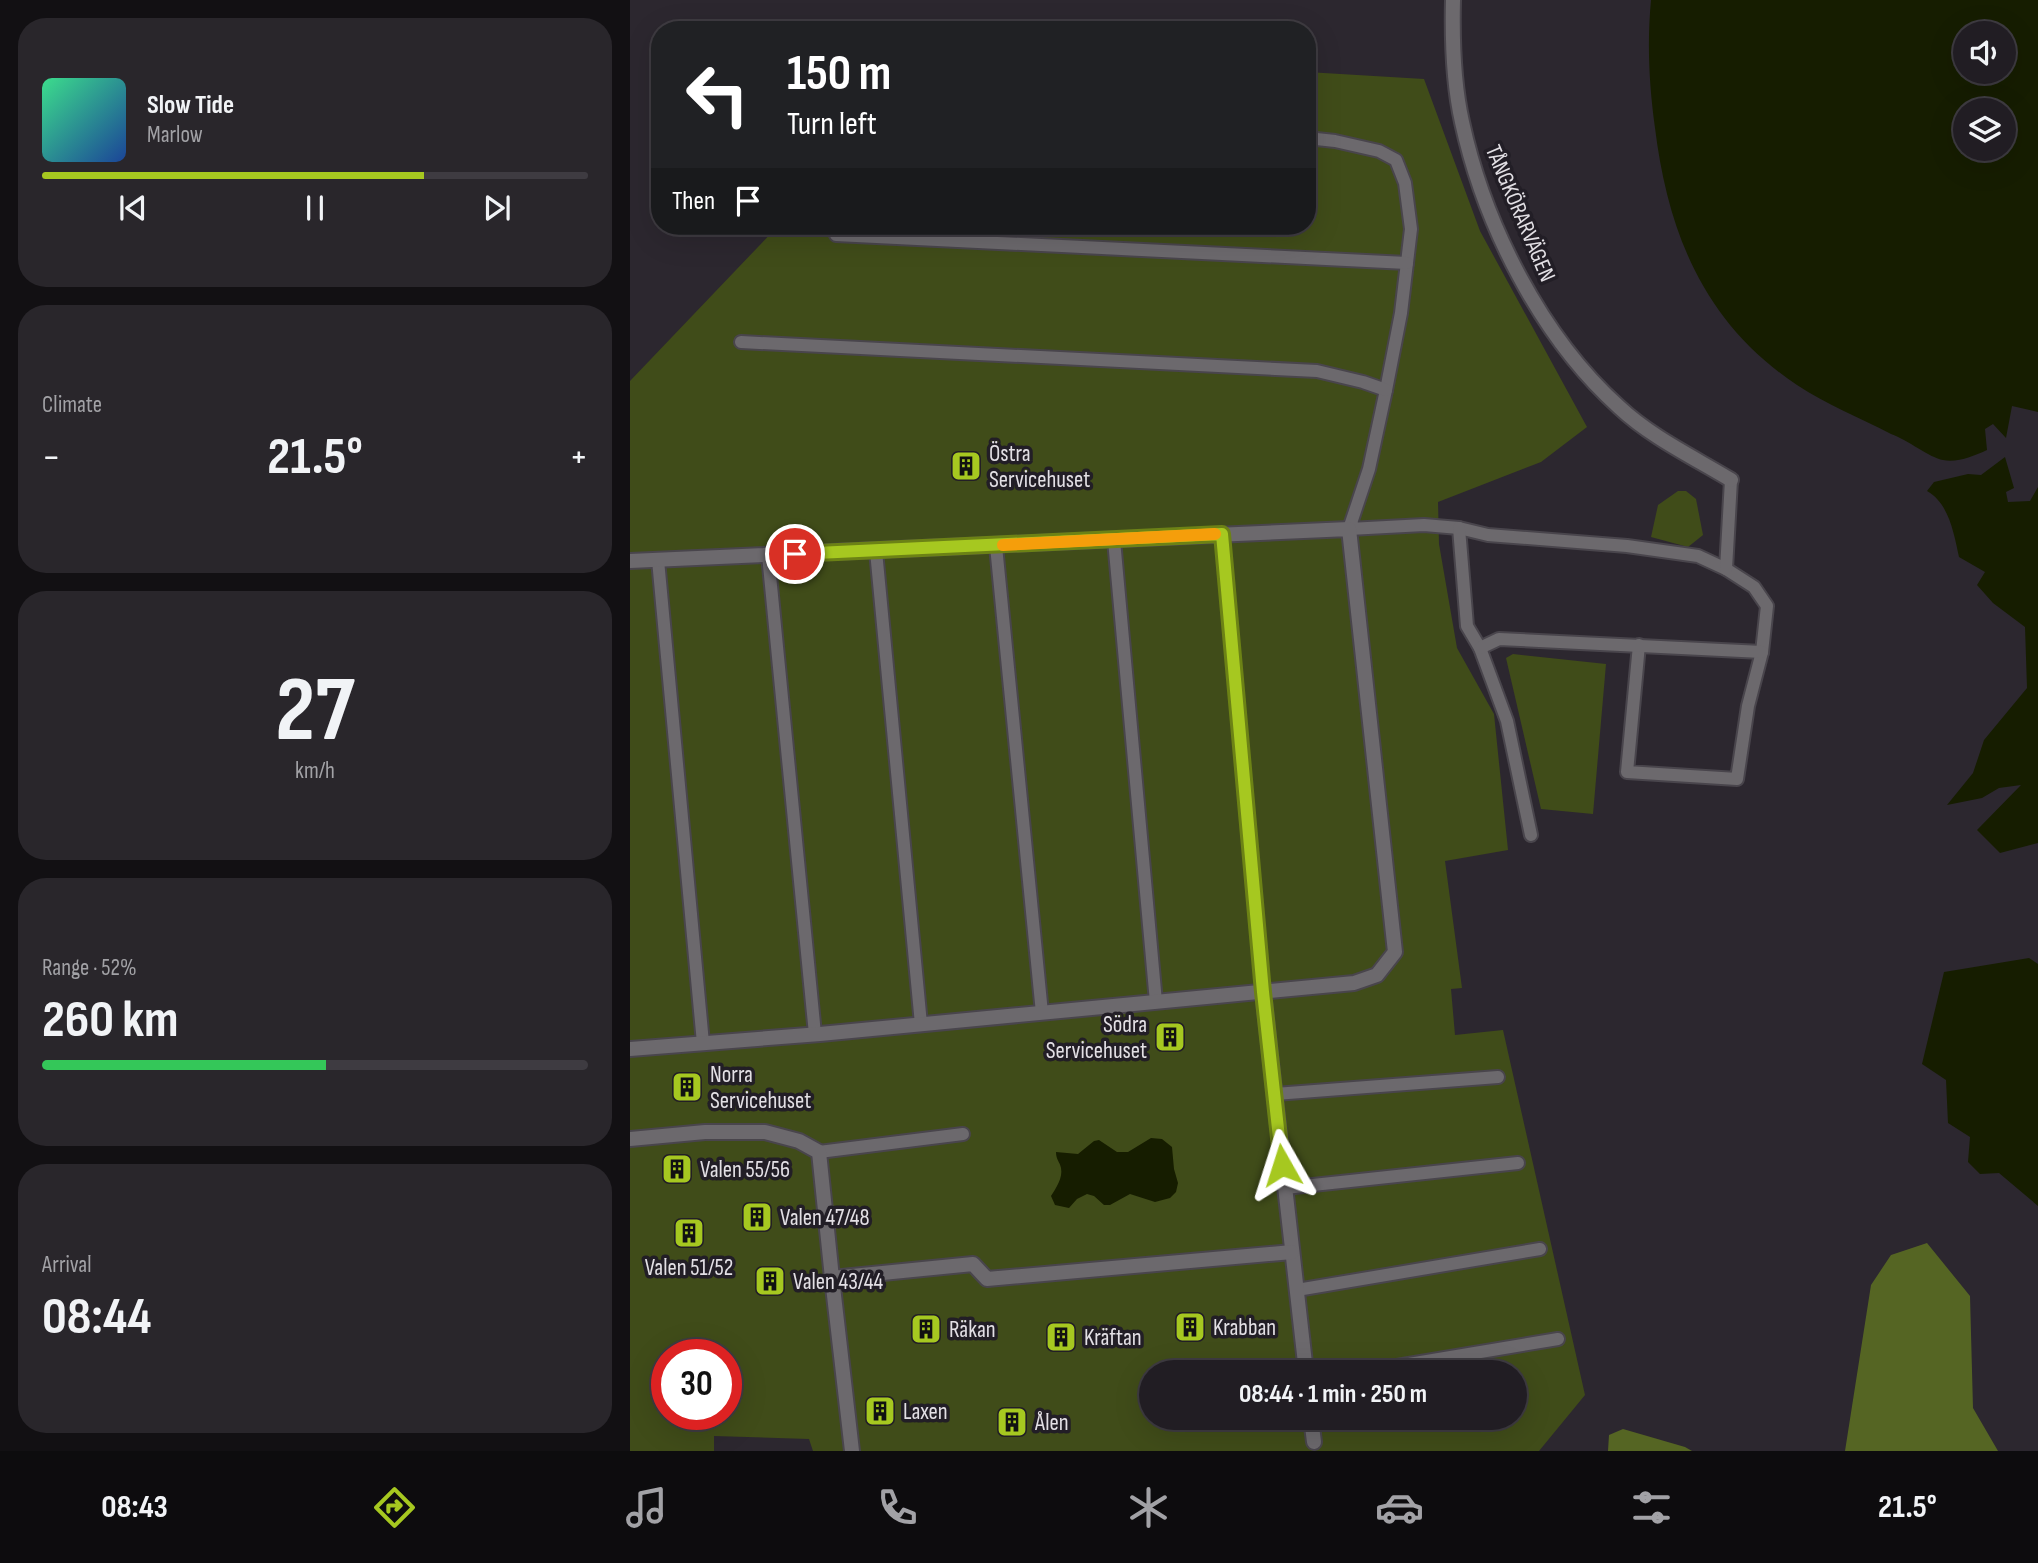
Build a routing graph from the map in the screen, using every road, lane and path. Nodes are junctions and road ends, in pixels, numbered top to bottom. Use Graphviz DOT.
graph roads {
  1 [pos="1453,0"];
  2 [pos="1316,139"];
  3 [pos="836,235"];
  4 [pos="1407,264"];
  5 [pos="741,342"];
  6 [pos="1386,390"];
  7 [pos="1731,480"];
  8 [pos="1459,528"];
  9 [pos="1349,529"];
  10 [pos="1222,534"];
  11 [pos="1114,540"];
  12 [pos="996,546"];
  13 [pos="876,551"];
  14 [pos="768,555"];
  15 [pos="657,560"];
  16 [pos="630,561"];
  17 [pos="1727,569"];
  18 [pos="1639,645"];
  19 [pos="1480,648"];
  20 [pos="1762,652"];
  21 [pos="1531,835"];
  22 [pos="1263,992"];
  23 [pos="1156,1002"];
  24 [pos="1042,1013"];
  25 [pos="921,1024"];
  26 [pos="815,1034"];
  27 [pos="703,1043"];
  28 [pos="630,1049"];
  29 [pos="1498,1077"];
  30 [pos="1275,1094"];
  31 [pos="963,1134"];
  32 [pos="630,1139"];
  33 [pos="819,1152"];
  34 [pos="1518,1163"];
  35 [pos="1285,1188"];
  36 [pos="1540,1249"];
  37 [pos="1292,1252"];
  38 [pos="832,1278"];
  39 [pos="1297,1290"];
  40 [pos="1558,1339"];
  41 [pos="1305,1360"];
  42 [pos="1433,1360"];
  43 [pos="1312,1430"];
  44 [pos="1314,1442"];
  45 [pos="852,1451"];
  1 -- 7 [label="street, TÅNGKÖRARVÄGEN"];
  2 -- 4 [label="lane"];
  3 -- 4 [label="lane"];
  4 -- 6 [label="lane"];
  5 -- 6 [label="lane"];
  6 -- 9 [label="lane"];
  7 -- 17 [label="lane"];
  8 -- 9 [label="lane"];
  8 -- 17 [label="lane"];
  8 -- 19 [label="lane"];
  9 -- 10 [label="street"];
  9 -- 22 [label="street"];
  10 -- 11 [label="street"];
  10 -- 22 [label="lane"];
  11 -- 12 [label="street"];
  11 -- 23 [label="lane"];
  12 -- 13 [label="street"];
  12 -- 24 [label="lane"];
  13 -- 14 [label="street"];
  13 -- 25 [label="lane"];
  14 -- 15 [label="street"];
  14 -- 26 [label="lane"];
  15 -- 16 [label="street"];
  15 -- 27 [label="lane"];
  17 -- 20 [label="lane"];
  18 -- 19 [label="lane"];
  18 -- 20 [label="lane"];
  18 -- 20 [label="lane"];
  19 -- 21 [label="lane"];
  22 -- 23 [label="street"];
  22 -- 30 [label="street"];
  23 -- 24 [label="street"];
  24 -- 25 [label="street"];
  25 -- 26 [label="street"];
  26 -- 27 [label="street"];
  27 -- 28 [label="street"];
  29 -- 30 [label="lane"];
  30 -- 35 [label="street"];
  31 -- 33 [label="lane"];
  32 -- 33 [label="street"];
  33 -- 38 [label="street"];
  34 -- 35 [label="lane"];
  35 -- 37 [label="street"];
  36 -- 39 [label="lane"];
  37 -- 38 [label="street"];
  37 -- 39 [label="street"];
  38 -- 45 [label="street"];
  39 -- 41 [label="street"];
  40 -- 42 [label="lane"];
  43 -- 44 [label="street"];
}
